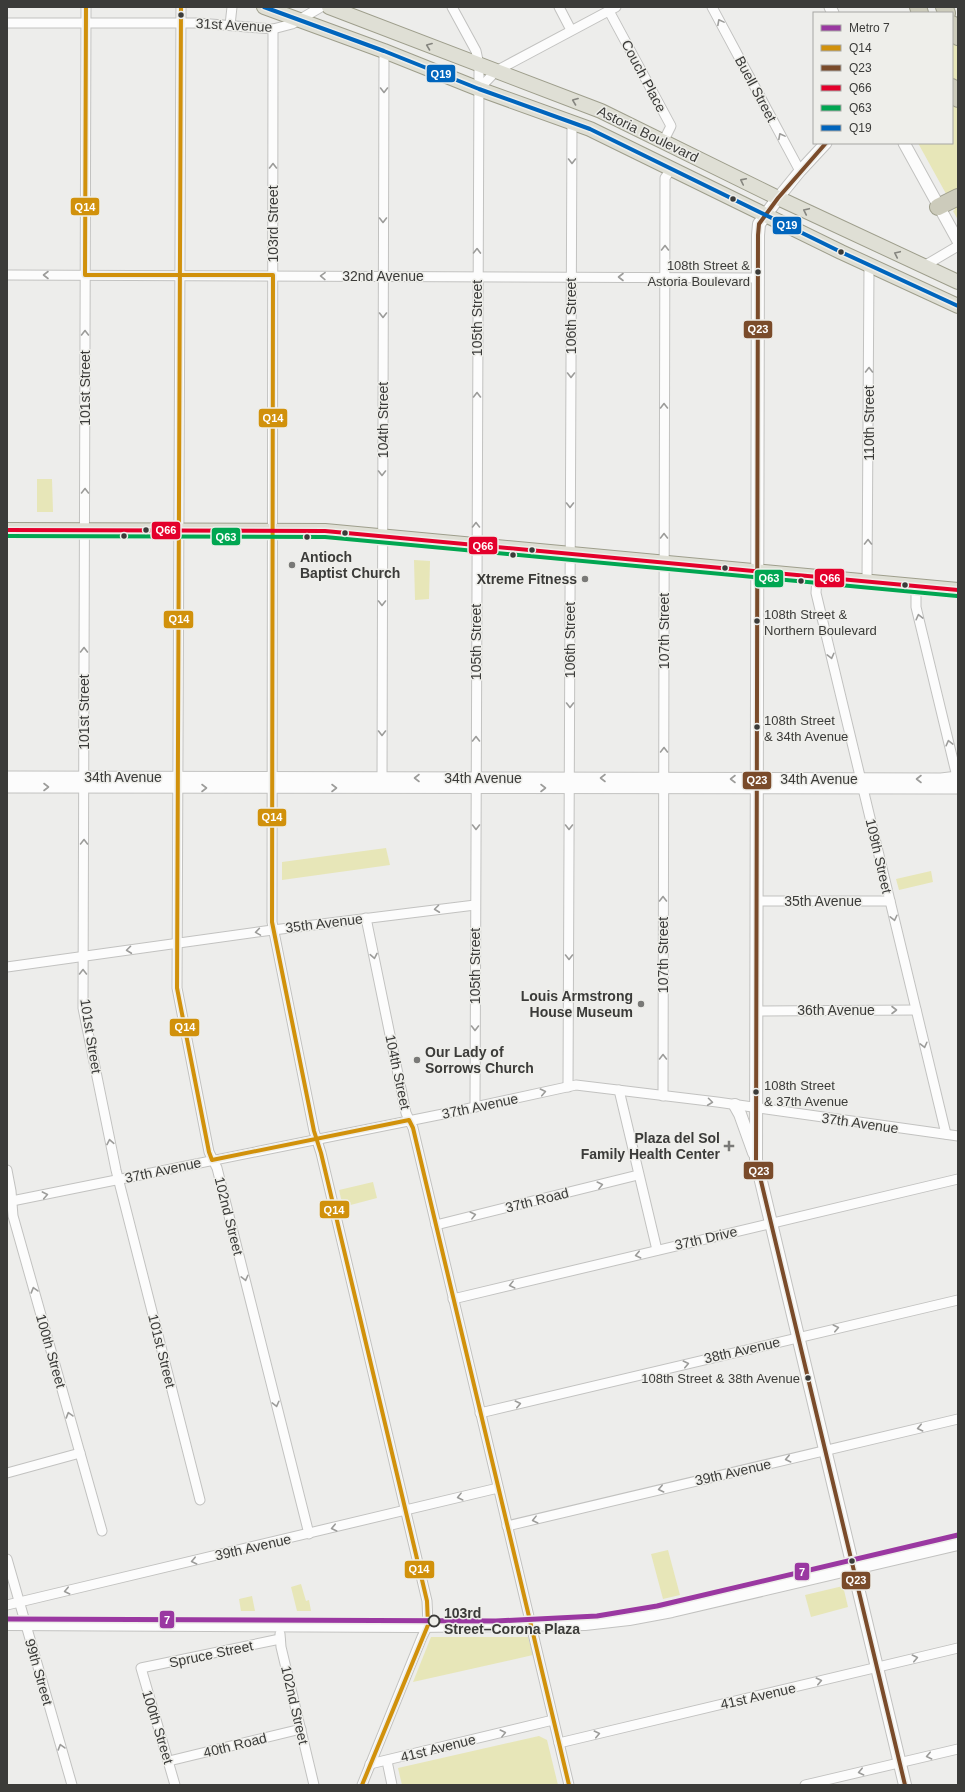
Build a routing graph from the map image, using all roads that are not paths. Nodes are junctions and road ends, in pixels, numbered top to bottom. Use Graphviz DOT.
graph roads {
  1 [pos="86,7"];
  2 [pos="181,7"];
  3 [pos="232,7"];
  4 [pos="264,7"];
  5 [pos="321,7"];
  6 [pos="328,7"];
  7 [pos="452,7"];
  8 [pos="559,7"];
  9 [pos="712,7"];
  10 [pos="612,9"];
  11 [pos="180,22"];
  12 [pos="296,22"];
  13 [pos="7,24"];
  14 [pos="86,24"];
  15 [pos="230,25"];
  16 [pos="953,26"];
  17 [pos="272,29"];
  18 [pos="571,30"];
  19 [pos="958,37"];
  20 [pos="384,51"];
  21 [pos="478,60"];
  22 [pos="496,71"];
  23 [pos="479,89"];
  24 [pos="953,89"];
  25 [pos="958,99"];
  26 [pos="572,122"];
  27 [pos="663,142"];
  28 [pos="825,144"];
  29 [pos="905,144"];
  30 [pos="671,168"];
  31 [pos="800,170"];
  32 [pos="958,197"];
  33 [pos="778,198"];
  34 [pos="938,207"];
  35 [pos="765,215"];
  36 [pos="958,241"];
  37 [pos="958,246"];
  38 [pos="869,265"];
  39 [pos="924,266"];
  40 [pos="7,275"];
  41 [pos="85,275"];
  42 [pos="179,275"];
  43 [pos="273,275"];
  44 [pos="383,276"];
  45 [pos="477,276"];
  46 [pos="571,276"];
  47 [pos="665,277"];
  48 [pos="758,278"];
  49 [pos="958,282"];
  50 [pos="958,306"];
  51 [pos="7,530"];
  52 [pos="84,530"];
  53 [pos="178,530"];
  54 [pos="272,530"];
  55 [pos="382,537"];
  56 [pos="476,545"];
  57 [pos="570,554"];
  58 [pos="664,562"];
  59 [pos="758,571"];
  60 [pos="817,576"];
  61 [pos="867,581"];
  62 [pos="916,586"];
  63 [pos="958,590"];
  64 [pos="7,778"];
  65 [pos="958,778"];
  66 [pos="84,782"];
  67 [pos="178,783"];
  68 [pos="272,783"];
  69 [pos="382,783"];
  70 [pos="476,783"];
  71 [pos="570,783"];
  72 [pos="663,784"];
  73 [pos="757,784"];
  74 [pos="862,784"];
  75 [pos="7,787"];
  76 [pos="958,788"];
  77 [pos="757,901"];
  78 [pos="890,901"];
  79 [pos="475,905"];
  80 [pos="366,918"];
  81 [pos="273,930"];
  82 [pos="177,944"];
  83 [pos="84,956"];
  84 [pos="7,967"];
  85 [pos="916,1010"];
  86 [pos="757,1011"];
  87 [pos="568,1087"];
  88 [pos="619,1090"];
  89 [pos="663,1096"];
  90 [pos="735,1105"];
  91 [pos="475,1107"];
  92 [pos="757,1108"];
  93 [pos="409,1120"];
  94 [pos="946,1134"];
  95 [pos="958,1136"];
  96 [pos="317,1139"];
  97 [pos="212,1160"];
  98 [pos="756,1160"];
  99 [pos="7,1170"];
  100 [pos="638,1175"];
  101 [pos="958,1179"];
  102 [pos="119,1180"];
  103 [pos="9,1202"];
  104 [pos="772,1223"];
  105 [pos="436,1225"];
  106 [pos="657,1250"];
  107 [pos="453,1299"];
  108 [pos="958,1300"];
  109 [pos="798,1337"];
  110 [pos="480,1413"];
  111 [pos="958,1419"];
  112 [pos="826,1450"];
  113 [pos="80,1453"];
  114 [pos="7,1473"];
  115 [pos="498,1488"];
  116 [pos="200,1500"];
  117 [pos="405,1511"];
  118 [pos="507,1526"];
  119 [pos="102,1531"];
  120 [pos="309,1534"];
  121 [pos="958,1544"];
  122 [pos="7,1559"];
  123 [pos="854,1568"];
  124 [pos="20,1602"];
  125 [pos="7,1605"];
  126 [pos="7,1624"];
  127 [pos="531,1624"];
  128 [pos="26,1625"];
  129 [pos="280,1625"];
  130 [pos="428,1625"];
  131 [pos="280,1639"];
  132 [pos="958,1648"];
  133 [pos="877,1667"];
  134 [pos="141,1668"];
  135 [pos="554,1720"];
  136 [pos="301,1729"];
  137 [pos="559,1743"];
  138 [pos="958,1748"];
  139 [pos="169,1761"];
  140 [pos="387,1761"];
  141 [pos="899,1763"];
  142 [pos="370,1764"];
  143 [pos="72,1785"];
  144 [pos="176,1785"];
  145 [pos="314,1785"];
  146 [pos="362,1785"];
  147 [pos="392,1785"];
  148 [pos="569,1785"];
  149 [pos="805,1785"];
  150 [pos="905,1785"];
  1 -- 14 [label="street, 101st Street"];
  2 -- 11 [label="street, 102nd Street"];
  3 -- 15 [label="street"];
  4 -- 12 [label="main road, Astoria Boulevard"];
  5 -- 12 [label="street, 31st Avenue"];
  21 -- 6 [label="main road, Astoria Boulevard, one-way"];
  7 -- 21 [label="street"];
  8 -- 18 [label="street"];
  31 -- 9 [label="street, Buell Street, one-way"];
  10 -- 18 [label="street"];
  10 -- 27 [label="street, Couch Place"];
  11 -- 14 [label="street, 31st Avenue"];
  11 -- 15 [label="street, 31st Avenue"];
  11 -- 42 [label="street, 102nd Street"];
  12 -- 17 [label="street, 31st Avenue"];
  12 -- 20 [label="main road, Astoria Boulevard"];
  13 -- 14 [label="street, 31st Avenue"];
  14 -- 41 [label="street, 101st Street"];
  15 -- 17 [label="street, 31st Avenue"];
  16 -- 19 [label="highway"];
  43 -- 17 [label="street, 103rd Street, one-way"];
  18 -- 22 [label="street"];
  20 -- 23 [label="main road, Astoria Boulevard"];
  20 -- 44 [label="street, 104th Street, one-way"];
  21 -- 22 [label="main road, Astoria Boulevard"];
  21 -- 23 [label="street, 105th Street"];
  22 -- 23 [label="street"];
  27 -- 22 [label="main road, Astoria Boulevard, one-way"];
  23 -- 26 [label="main road, Astoria Boulevard"];
  45 -- 23 [label="street, 105th Street, one-way"];
  24 -- 25 [label="highway"];
  26 -- 30 [label="main road, Astoria Boulevard"];
  26 -- 46 [label="street, 106th Street, one-way"];
  33 -- 27 [label="main road, Astoria Boulevard, one-way"];
  28 -- 31 [label="street"];
  29 -- 34 [label="street"];
  30 -- 35 [label="main road, Astoria Boulevard"];
  47 -- 30 [label="street, 107th Street, one-way"];
  31 -- 33 [label="street"];
  32 -- 34 [label="highway"];
  33 -- 35 [label="main road"];
  39 -- 33 [label="main road, Astoria Boulevard, one-way"];
  34 -- 36 [label="street"];
  35 -- 38 [label="main road, Astoria Boulevard"];
  35 -- 48 [label="main road"];
  37 -- 39 [label="street"];
  38 -- 50 [label="main road, Astoria Boulevard"];
  61 -- 38 [label="street, 110th Street, one-way"];
  39 -- 49 [label="main road, Astoria Boulevard"];
  41 -- 40 [label="street, 32nd Avenue, one-way"];
  41 -- 42 [label="street, 32nd Avenue"];
  52 -- 41 [label="street, 101st Street, one-way"];
  42 -- 43 [label="street, 32nd Avenue"];
  42 -- 53 [label="street, 102nd Street"];
  44 -- 43 [label="street, 32nd Avenue, one-way"];
  43 -- 54 [label="street, 103rd Street"];
  44 -- 45 [label="street, 32nd Avenue"];
  44 -- 55 [label="street, 104th Street, one-way"];
  45 -- 46 [label="street, 32nd Avenue"];
  56 -- 45 [label="street, 105th Street, one-way"];
  47 -- 46 [label="street, 32nd Avenue, one-way"];
  46 -- 57 [label="street, 106th Street, one-way"];
  47 -- 48 [label="street, 32nd Avenue"];
  58 -- 47 [label="street, 107th Street, one-way"];
  48 -- 59 [label="main road"];
  51 -- 52 [label="main road"];
  52 -- 53 [label="main road"];
  66 -- 52 [label="street, 101st Street, one-way"];
  53 -- 54 [label="main road"];
  53 -- 67 [label="street, 102nd Street"];
  54 -- 55 [label="main road"];
  54 -- 68 [label="street, 103rd Street"];
  55 -- 56 [label="main road"];
  55 -- 69 [label="street, 104th Street, one-way"];
  56 -- 57 [label="main road"];
  70 -- 56 [label="street, 105th Street, one-way"];
  57 -- 58 [label="main road"];
  57 -- 71 [label="street, 106th Street, one-way"];
  58 -- 59 [label="main road"];
  72 -- 58 [label="street, 107th Street, one-way"];
  59 -- 60 [label="main road"];
  59 -- 73 [label="main road"];
  60 -- 61 [label="main road"];
  60 -- 74 [label="street, 109th Street, one-way"];
  61 -- 62 [label="main road"];
  62 -- 63 [label="main road"];
  65 -- 62 [label="street, one-way"];
  64 -- 66 [label="street, 34th Avenue"];
  65 -- 74 [label="street, 34th Avenue, one-way"];
  66 -- 67 [label="street, 34th Avenue"];
  75 -- 66 [label="street, 34th Avenue, one-way"];
  83 -- 66 [label="street, 101st Street, one-way"];
  67 -- 68 [label="street, 34th Avenue"];
  67 -- 82 [label="street, 102nd Street"];
  68 -- 69 [label="street, 34th Avenue"];
  68 -- 81 [label="street, 103rd Street"];
  69 -- 70 [label="street, 34th Avenue"];
  70 -- 71 [label="street, 34th Avenue"];
  70 -- 79 [label="street, 105th Street, one-way"];
  71 -- 72 [label="street, 34th Avenue"];
  71 -- 87 [label="street, 106th Street, one-way"];
  72 -- 73 [label="street, 34th Avenue"];
  89 -- 72 [label="street, 107th Street, one-way"];
  73 -- 74 [label="street, 34th Avenue"];
  73 -- 77 [label="main road"];
  74 -- 76 [label="street, 34th Avenue"];
  74 -- 78 [label="street, 109th Street"];
  77 -- 78 [label="street, 35th Avenue"];
  77 -- 86 [label="main road"];
  78 -- 85 [label="street, 109th Street, one-way"];
  79 -- 80 [label="street, 35th Avenue, one-way"];
  79 -- 91 [label="street, 105th Street, one-way"];
  80 -- 81 [label="street, 35th Avenue"];
  80 -- 93 [label="street, 104th Street, one-way"];
  81 -- 82 [label="street, 35th Avenue, one-way"];
  81 -- 96 [label="street, 103rd Street"];
  82 -- 83 [label="street, 35th Avenue, one-way"];
  82 -- 97 [label="street, 102nd Street"];
  83 -- 84 [label="street, 35th Avenue"];
  102 -- 83 [label="street, 101st Street, one-way"];
  86 -- 85 [label="street, 36th Avenue, one-way"];
  85 -- 94 [label="street, 109th Street, one-way"];
  86 -- 92 [label="main road"];
  87 -- 88 [label="street, 37th Avenue"];
  91 -- 87 [label="street, 37th Avenue, one-way"];
  88 -- 89 [label="street, 37th Avenue"];
  88 -- 100 [label="street"];
  89 -- 90 [label="street, 37th Avenue, one-way"];
  90 -- 92 [label="street, 37th Avenue"];
  90 -- 98 [label="main road"];
  91 -- 93 [label="street, 37th Avenue"];
  92 -- 94 [label="street, 37th Avenue"];
  92 -- 98 [label="main road"];
  93 -- 96 [label="street, 37th Avenue"];
  93 -- 105 [label="street, 104th Street"];
  94 -- 95 [label="street, 37th Avenue"];
  96 -- 97 [label="street, 37th Avenue"];
  96 -- 117 [label="street, 103rd Street"];
  97 -- 102 [label="street, 37th Avenue"];
  97 -- 120 [label="street, 102nd Street, one-way"];
  98 -- 104 [label="main road"];
  99 -- 103 [label="street, 100th Street"];
  105 -- 100 [label="street, 37th Road, one-way"];
  100 -- 106 [label="street"];
  101 -- 104 [label="street, 37th Drive"];
  103 -- 102 [label="street, 37th Avenue, one-way"];
  102 -- 116 [label="street, 101st Street"];
  113 -- 103 [label="street, 100th Street, one-way"];
  104 -- 106 [label="street, 37th Drive"];
  104 -- 109 [label="main road"];
  105 -- 107 [label="street, 104th Street"];
  106 -- 107 [label="street, 37th Drive, one-way"];
  107 -- 110 [label="street, 104th Street"];
  109 -- 108 [label="street, 38th Avenue, one-way"];
  110 -- 109 [label="street, 38th Avenue, one-way"];
  109 -- 112 [label="main road"];
  110 -- 115 [label="street, 104th Street"];
  111 -- 112 [label="street, 39th Avenue, one-way"];
  112 -- 118 [label="street, 39th Avenue, one-way"];
  112 -- 123 [label="main road"];
  113 -- 114 [label="street"];
  113 -- 119 [label="street, 100th Street"];
  115 -- 117 [label="street, 39th Avenue, one-way"];
  115 -- 118 [label="street, 104th Street"];
  117 -- 120 [label="street, 39th Avenue, one-way"];
  117 -- 130 [label="street, 103rd Street"];
  118 -- 127 [label="street, 104th Street"];
  120 -- 124 [label="street, 39th Avenue, one-way"];
  121 -- 123 [label="main road"];
  122 -- 124 [label="street, 99th Street"];
  123 -- 127 [label="main road"];
  123 -- 133 [label="main road"];
  124 -- 125 [label="street, 39th Avenue"];
  124 -- 128 [label="street, 99th Street"];
  126 -- 128 [label="main road"];
  127 -- 130 [label="main road"];
  127 -- 135 [label="street, 104th Street"];
  128 -- 129 [label="main road"];
  143 -- 128 [label="street, 99th Street, one-way"];
  129 -- 130 [label="main road"];
  129 -- 131 [label="street, 102nd Street"];
  130 -- 142 [label="street"];
  131 -- 134 [label="street, Spruce Street"];
  131 -- 136 [label="street, 102nd Street"];
  133 -- 132 [label="street, 41st Avenue, one-way"];
  137 -- 133 [label="street, 41st Avenue, one-way"];
  133 -- 141 [label="main road"];
  134 -- 139 [label="street, 100th Street"];
  135 -- 137 [label="street, 104th Street"];
  140 -- 135 [label="street, 41st Avenue, one-way"];
  136 -- 139 [label="street, 40th Road"];
  136 -- 145 [label="street, 102nd Street"];
  137 -- 148 [label="street, 104th Street"];
  138 -- 141 [label="street, one-way"];
  139 -- 144 [label="street, 100th Street"];
  140 -- 142 [label="street, 41st Avenue"];
  140 -- 147 [label="street"];
  141 -- 149 [label="street, one-way"];
  141 -- 150 [label="main road"];
  142 -- 146 [label="street"];
}
